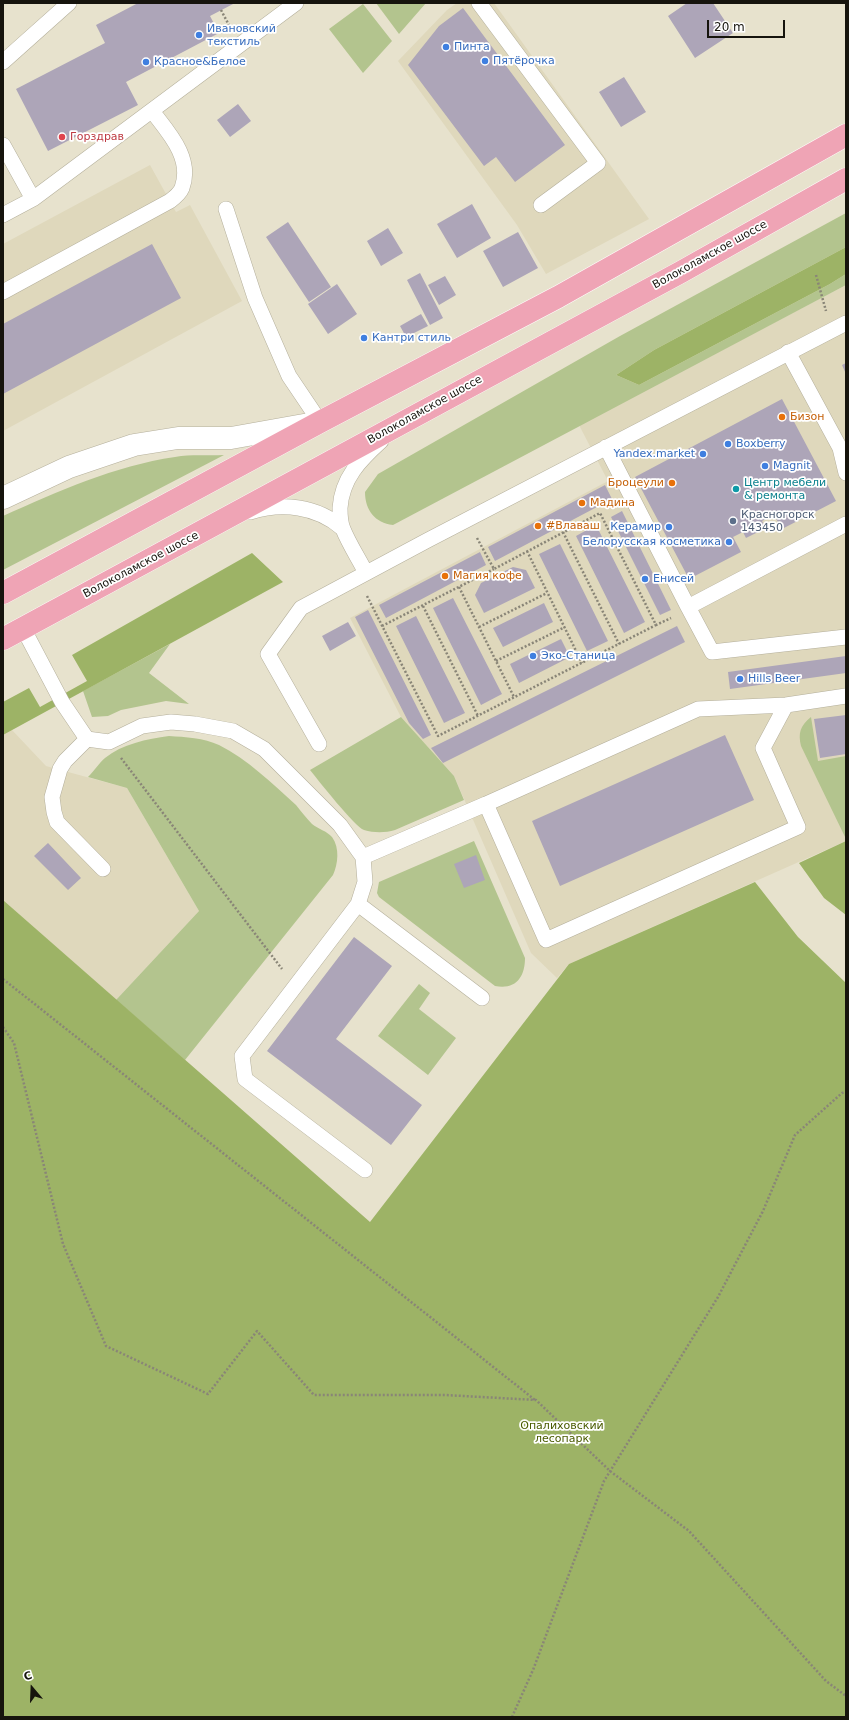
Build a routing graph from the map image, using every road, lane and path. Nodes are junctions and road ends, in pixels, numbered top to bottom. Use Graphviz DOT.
graph roads {
  1 [pos="70,3"];
  2 [pos="296,3"];
  3 [pos="479,3"];
  4 [pos="3,62"];
  5 [pos="152,111"];
  6 [pos="846,135"];
  7 [pos="3,145"];
  8 [pos="846,179"];
  9 [pos="32,199"];
  10 [pos="541,205"];
  11 [pos="226,208"];
  12 [pos="3,215"];
  13 [pos="816,275"];
  14 [pos="3,292"];
  15 [pos="846,323"];
  16 [pos="831,331"];
  17 [pos="788,352"];
  18 [pos="320,422"];
  19 [pos="396,426"];
  20 [pos="843,446"];
  21 [pos="606,447"];
  22 [pos="846,473"];
  23 [pos="3,498"];
  24 [pos="228,518"];
  25 [pos="467,520"];
  26 [pos="846,524"];
  27 [pos="342,528"];
  28 [pos="563,532"];
  29 [pos="527,551"];
  30 [pos="494,569"];
  31 [pos="362,575"];
  32 [pos="459,587"];
  33 [pos="3,593"];
  34 [pos="547,593"];
  35 [pos="423,606"];
  36 [pos="688,607"];
  37 [pos="656,625"];
  38 [pos="382,626"];
  39 [pos="479,627"];
  40 [pos="565,627"];
  41 [pos="24,628"];
  42 [pos="846,637"];
  43 [pos="3,639"];
  44 [pos="619,644"];
  45 [pos="496,661"];
  46 [pos="582,663"];
  47 [pos="846,696"];
  48 [pos="514,697"];
  49 [pos="786,705"];
  50 [pos="478,716"];
  51 [pos="87,739"];
  52 [pos="109,742"];
  53 [pos="319,744"];
  54 [pos="486,804"];
  55 [pos="364,857"];
  56 [pos="102,869"];
  57 [pos="358,904"];
  58 [pos="3,979"];
  59 [pos="295,986"];
  60 [pos="482,998"];
  61 [pos="3,1027"];
  62 [pos="846,1092"];
  63 [pos="365,1170"];
  64 [pos="536,1400"];
  65 [pos="610,1471"];
  66 [pos="846,1696"];
  67 [pos="512,1717"];
  1 -- 4 [label="lane"];
  2 -- 5 [label="lane"];
  3 -- 10 [label="lane"];
  5 -- 9 [label="lane"];
  5 -- 14 [label="lane"];
  6 -- 18 [label="main road"];
  7 -- 9 [label="lane"];
  8 -- 19 [label="main road, Волоколамское шоссе"];
  9 -- 12 [label="lane"];
  11 -- 18 [label="lane"];
  13 -- 16 [label="path"];
  15 -- 16 [label="lane"];
  16 -- 17 [label="lane"];
  17 -- 20 [label="lane"];
  17 -- 21 [label="lane"];
  18 -- 23 [label="street"];
  18 -- 33 [label="main road"];
  19 -- 24 [label="main road, Волоколамское шоссе"];
  19 -- 27 [label="lane"];
  20 -- 22 [label="lane"];
  21 -- 25 [label="lane"];
  21 -- 36 [label="lane"];
  24 -- 27 [label="lane"];
  24 -- 41 [label="main road, Волоколамское шоссе"];
  25 -- 30 [label="path"];
  25 -- 31 [label="lane"];
  26 -- 36 [label="lane"];
  27 -- 31 [label="lane"];
  28 -- 29 [label="path"];
  28 -- 37 [label="path"];
  28 -- 44 [label="path"];
  29 -- 30 [label="path"];
  29 -- 34 [label="path"];
  30 -- 32 [label="path"];
  31 -- 38 [label="path"];
  31 -- 53 [label="lane"];
  32 -- 35 [label="path"];
  32 -- 39 [label="path"];
  34 -- 39 [label="path"];
  34 -- 40 [label="path"];
  35 -- 38 [label="path"];
  35 -- 50 [label="path"];
  36 -- 37 [label="path"];
  36 -- 42 [label="lane"];
  37 -- 44 [label="path"];
  38 -- 50 [label="path"];
  39 -- 45 [label="path"];
  40 -- 45 [label="path"];
  40 -- 46 [label="path"];
  41 -- 43 [label="main road, Волоколамское шоссе"];
  41 -- 51 [label="lane"];
  44 -- 46 [label="path"];
  45 -- 48 [label="path"];
  46 -- 48 [label="path"];
  47 -- 49 [label="lane"];
  48 -- 50 [label="path"];
  49 -- 54 [label="lane"];
  49 -- 54 [label="lane"];
  51 -- 52 [label="lane"];
  51 -- 56 [label="lane"];
  52 -- 55 [label="lane"];
  52 -- 59 [label="path"];
  54 -- 55 [label="lane"];
  55 -- 57 [label="lane"];
  57 -- 59 [label="lane"];
  57 -- 60 [label="lane"];
  58 -- 64 [label="path"];
  59 -- 63 [label="lane"];
  61 -- 64 [label="path"];
  62 -- 65 [label="path"];
  64 -- 65 [label="path"];
  65 -- 66 [label="path"];
  65 -- 67 [label="path"];
}
